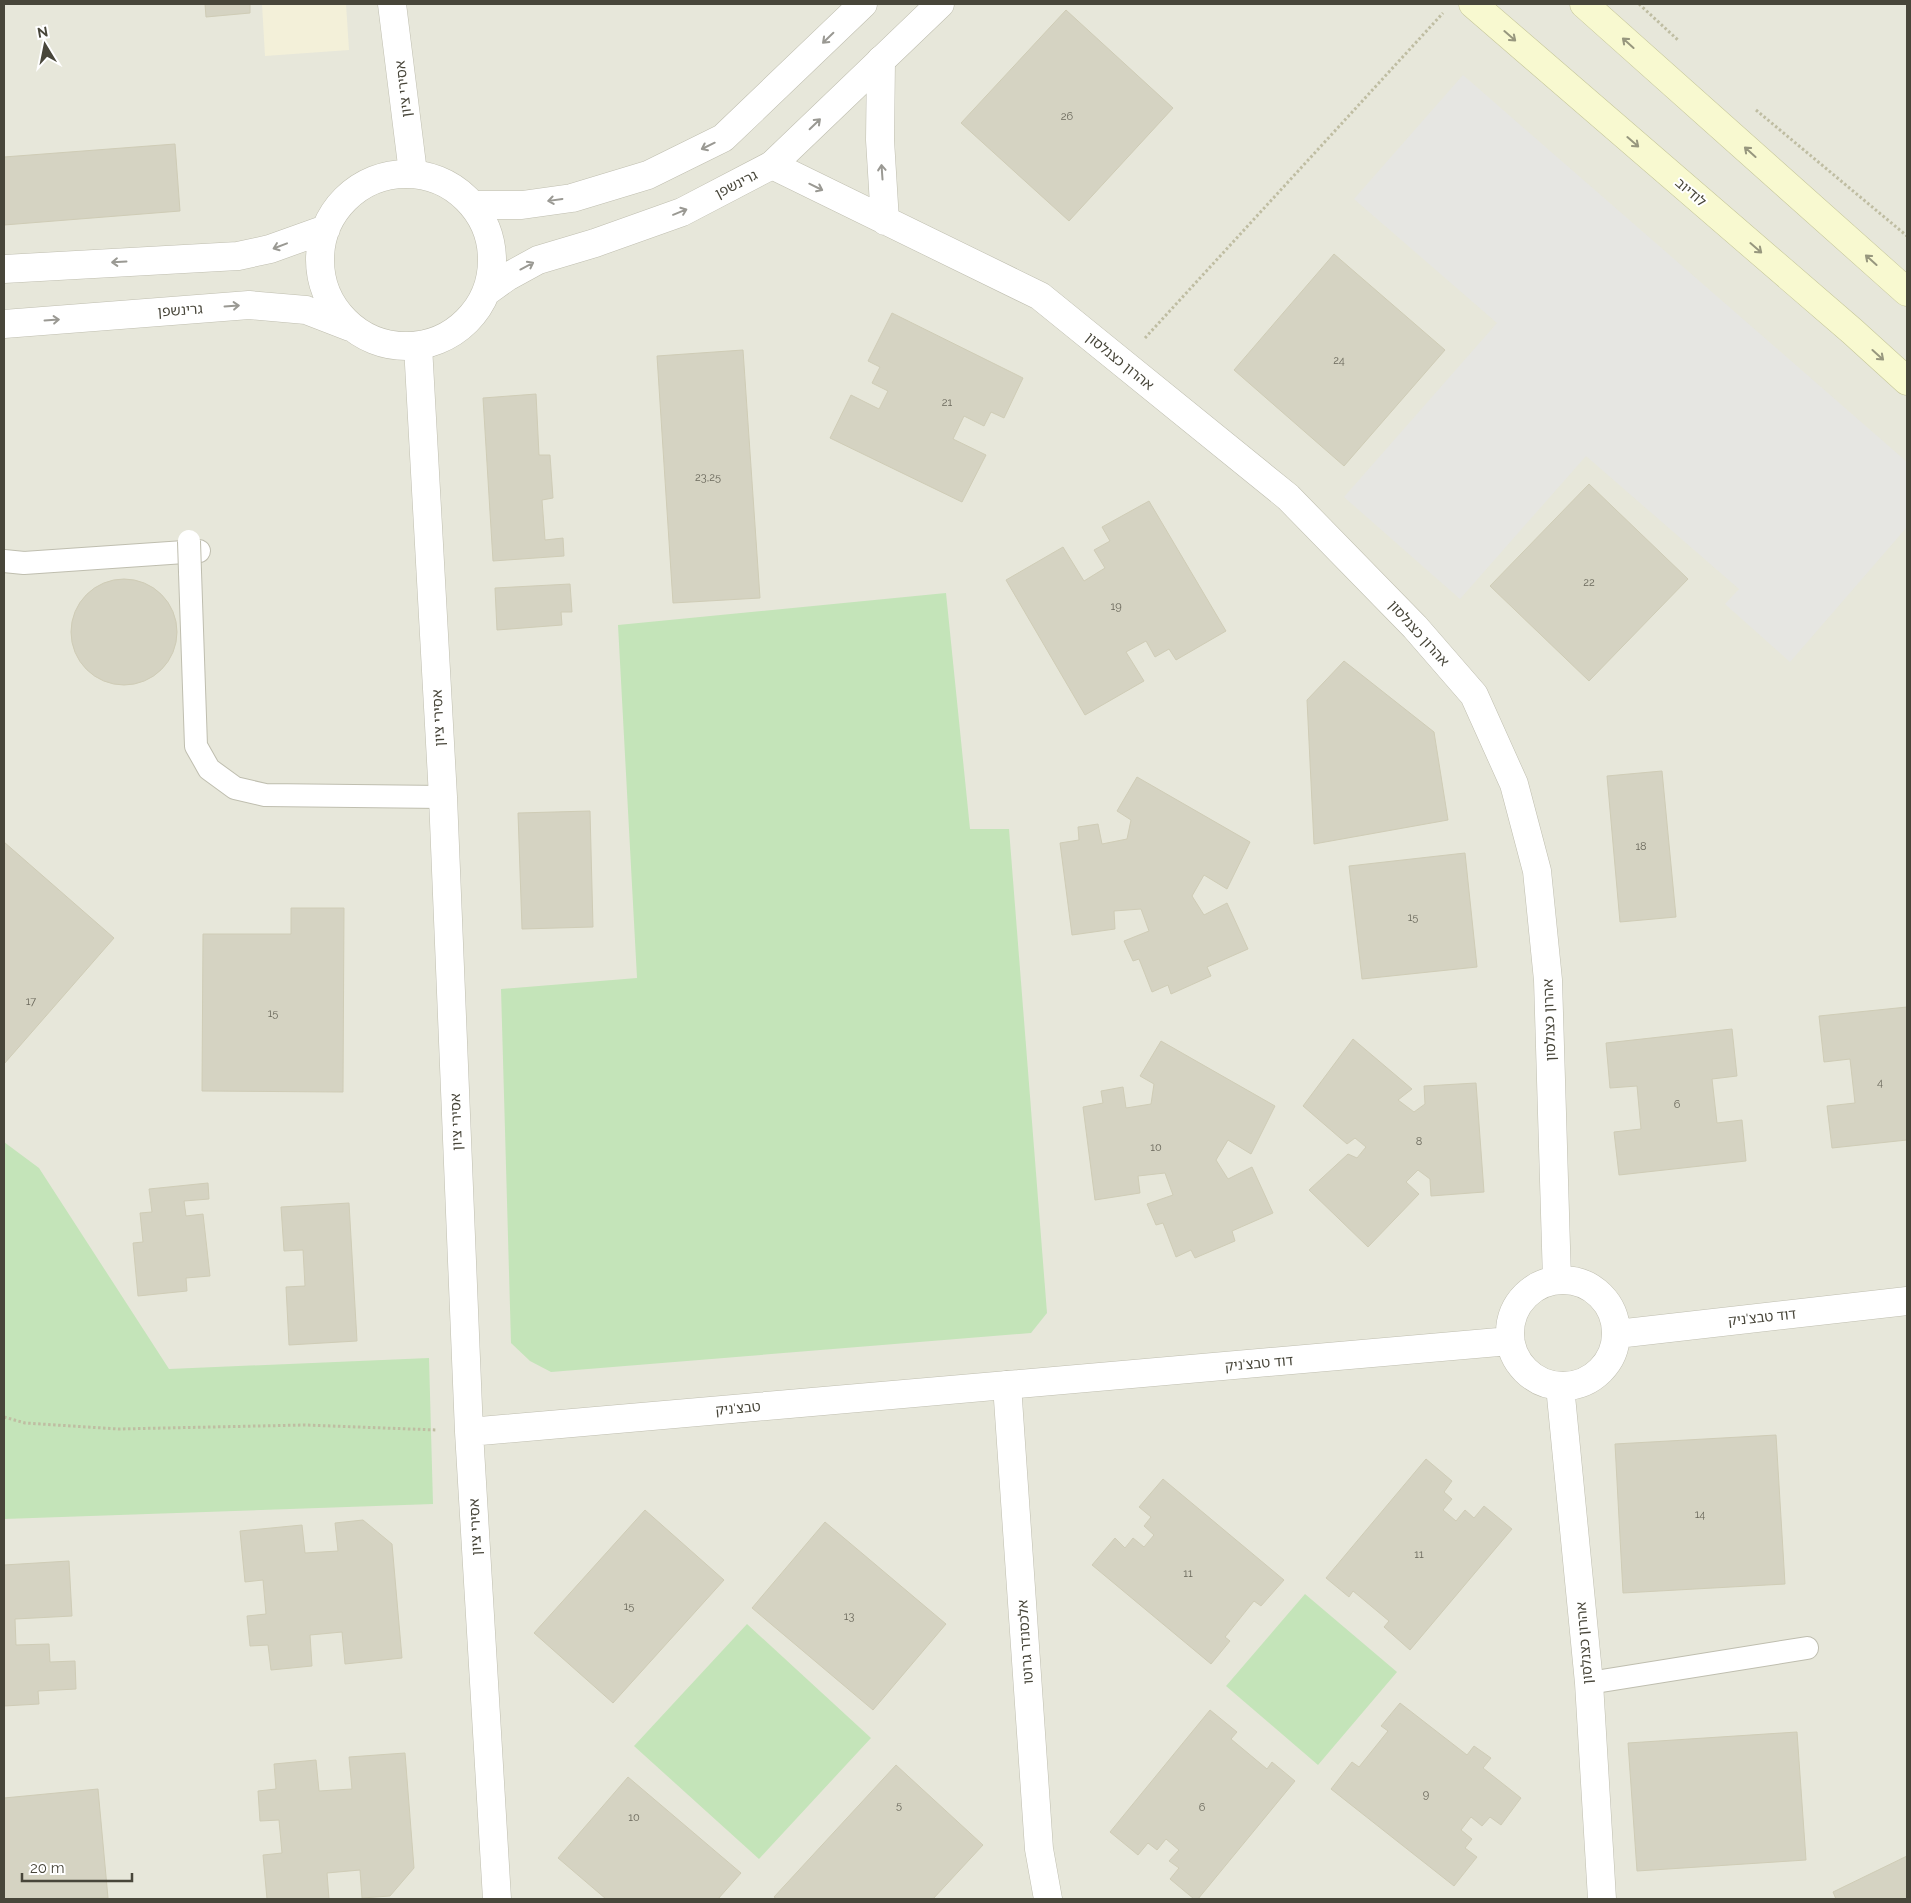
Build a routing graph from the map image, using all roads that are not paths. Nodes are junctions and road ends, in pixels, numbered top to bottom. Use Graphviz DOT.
graph roads {
  1 [pos="392,4"];
  2 [pos="863,4"];
  3 [pos="940,4"];
  4 [pos="1473,4"];
  5 [pos="1584,4"];
  6 [pos="881,60"];
  7 [pos="772,165"];
  8 [pos="413,173"];
  9 [pos="474,205"];
  10 [pos="886,221"];
  11 [pos="326,228"];
  12 [pos="4,269"];
  13 [pos="486,292"];
  14 [pos="1907,292"];
  15 [pos="4,324"];
  16 [pos="353,328"];
  17 [pos="418,346"];
  18 [pos="1907,382"];
  19 [pos="4,561"];
  20 [pos="443,797"];
  21 [pos="1557,1280"];
  22 [pos="1907,1301"];
  23 [pos="1617,1334"];
  24 [pos="1510,1341"];
  25 [pos="1008,1385"];
  26 [pos="1560,1386"];
  27 [pos="469,1432"];
  28 [pos="1807,1648"];
  29 [pos="1589,1683"];
  30 [pos="497,1899"];
  31 [pos="1048,1899"];
  32 [pos="1602,1899"];
  1 -- 8 [label="street, אסירי ציון"];
  2 -- 9 [label="street, one-way"];
  3 -- 6 [label="street, גרינשפן"];
  4 -- 18 [label="main road, לודיוב, one-way"];
  14 -- 5 [label="main road, one-way"];
  7 -- 6 [label="street, גרינשפן, one-way"];
  10 -- 6 [label="street, one-way"];
  7 -- 10 [label="street, אהרון כצנלסון, one-way"];
  13 -- 7 [label="street, גרינשפן, one-way"];
  8 -- 9 [label="street"];
  8 -- 11 [label="street"];
  9 -- 13 [label="street"];
  10 -- 21 [label="street, אהרון כצנלסון"];
  11 -- 12 [label="street, one-way"];
  11 -- 16 [label="street"];
  13 -- 17 [label="street"];
  15 -- 16 [label="street, גרינשפן, one-way"];
  16 -- 17 [label="street"];
  17 -- 20 [label="street, אסירי ציון"];
  19 -- 20 [label="lane, bridge"];
  20 -- 27 [label="street, אסירי ציון"];
  21 -- 23 [label="street"];
  21 -- 24 [label="street"];
  22 -- 23 [label="street, דוד טבצ'ניק"];
  23 -- 26 [label="street"];
  24 -- 25 [label="street, דוד טבצ'ניק"];
  24 -- 26 [label="street"];
  25 -- 27 [label="street, טבצ'ניק"];
  25 -- 31 [label="street, אלכסנדר גרוטו"];
  26 -- 29 [label="street, אהרון כצנלסון"];
  27 -- 30 [label="street, אסירי ציון"];
  28 -- 29 [label="lane"];
  29 -- 32 [label="street, אהרון כצנלסון"];
}
